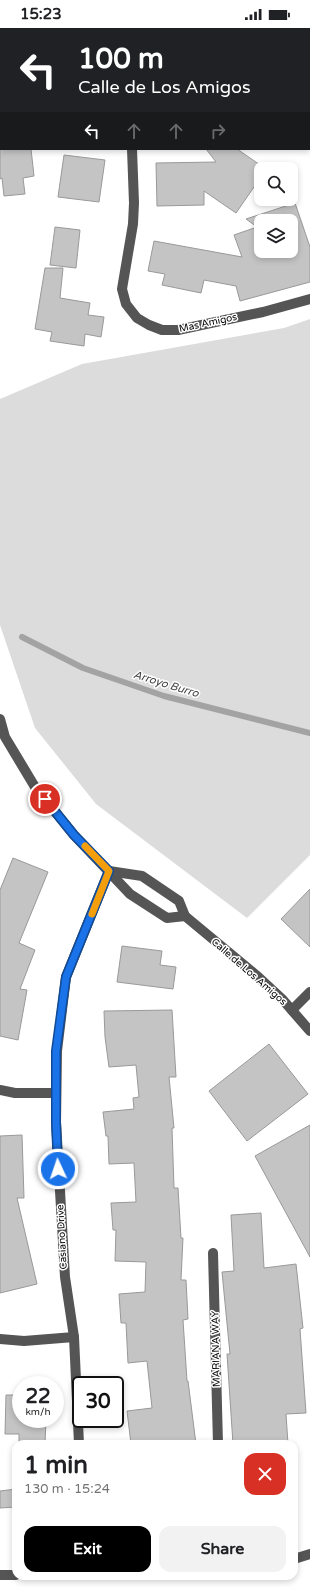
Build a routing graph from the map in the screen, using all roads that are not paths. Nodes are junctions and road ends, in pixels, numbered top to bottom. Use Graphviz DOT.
graph roads {
  1 [pos="132,150"];
  2 [pos="310,299"];
  3 [pos="0,719"];
  4 [pos="3,738"];
  5 [pos="109,871"];
  6 [pos="185,916"];
  7 [pos="310,992"];
  8 [pos="292,1010"];
  9 [pos="310,1031"];
  10 [pos="0,1090"];
  11 [pos="55,1093"];
  12 [pos="213,1253"];
  13 [pos="74,1337"];
  14 [pos="0,1339"];
  15 [pos="80,1440"];
  16 [pos="218,1440"];
  17 [pos="310,1554"];
  18 [pos="298,1558"];
  19 [pos="0,1575"];
  20 [pos="12,1575"];
  1 -- 2 [label="street, Mas Amigos"];
  3 -- 4 [label="street"];
  4 -- 5 [label="street"];
  5 -- 6 [label="street"];
  5 -- 6 [label="street, Calle de Los Amigos"];
  5 -- 11 [label="street, Casiano Drive"];
  6 -- 8 [label="street, Calle de Los Amigos"];
  7 -- 8 [label="street"];
  8 -- 9 [label="street, Calle de Los Amigos"];
  10 -- 11 [label="street"];
  11 -- 13 [label="street, Casiano Drive"];
  12 -- 16 [label="street, MARIANA WAY"];
  13 -- 14 [label="street"];
  13 -- 15 [label="street, Casiano Drive"];
  17 -- 18 [label="street"];
  19 -- 20 [label="street"];
}
